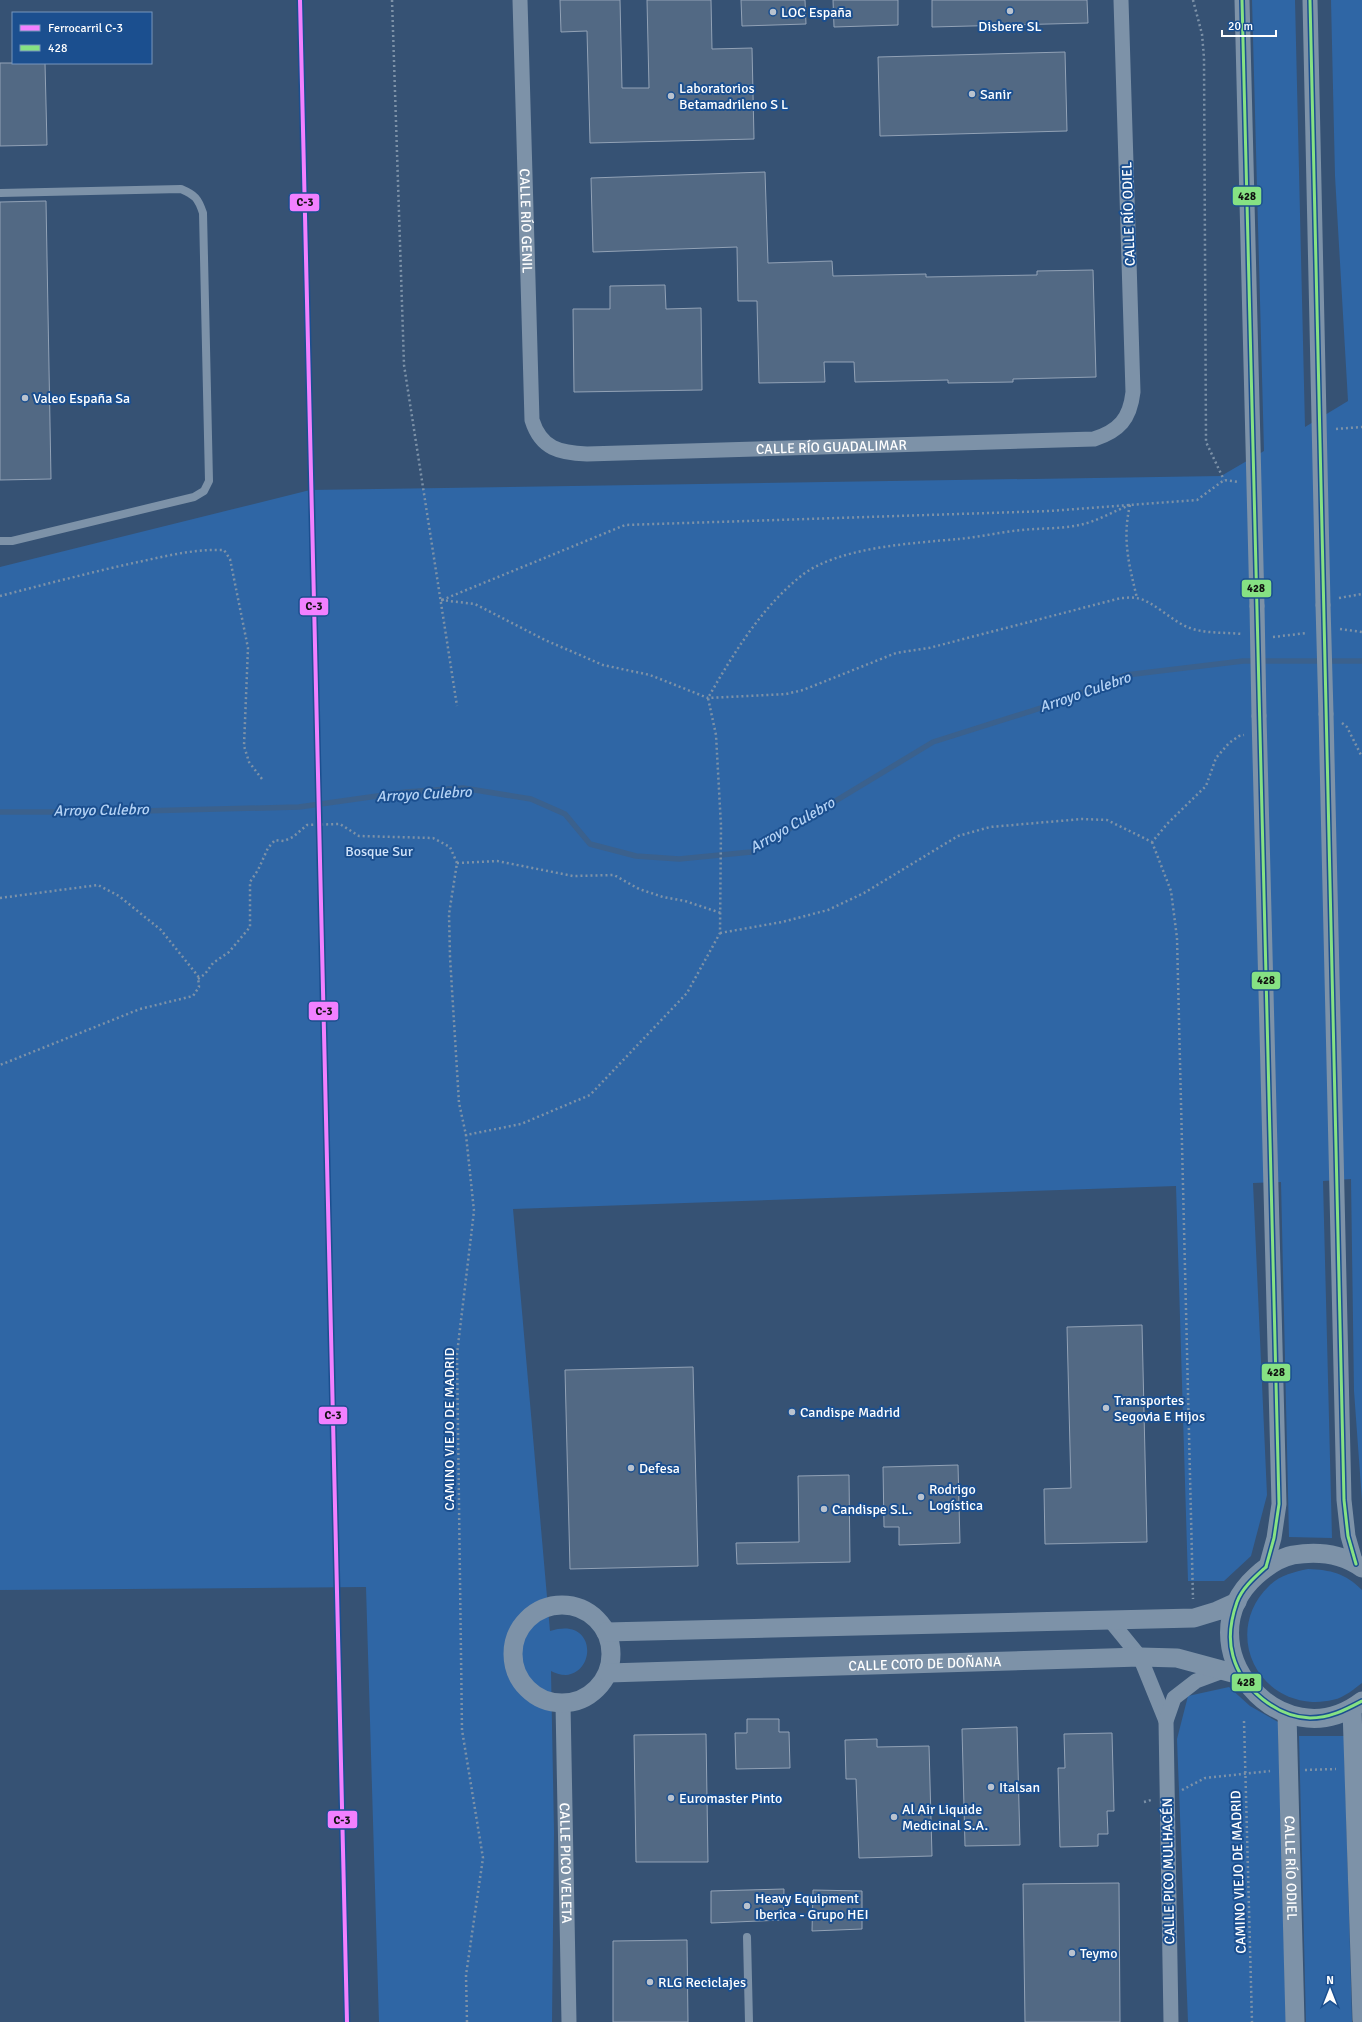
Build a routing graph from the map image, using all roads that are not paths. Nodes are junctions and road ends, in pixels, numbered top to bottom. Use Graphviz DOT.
graph roads {
  1 [pos="520,0"];
  2 [pos="1121,0"];
  3 [pos="1242,0"];
  4 [pos="1310,0"];
  5 [pos="0,193"];
  6 [pos="1121,424"];
  7 [pos="541,439"];
  8 [pos="0,541"];
  9 [pos="1359,1566"];
  10 [pos="1266,1567"];
  11 [pos="1237,1602"];
  12 [pos="1109,1619"];
  13 [pos="606,1632"];
  14 [pos="1140,1656"];
  15 [pos="608,1673"];
  16 [pos="1231,1673"];
  17 [pos="563,1704"];
  18 [pos="1357,1705"];
  19 [pos="1287,1714"];
  20 [pos="1166,1721"];
  21 [pos="747,1937"];
  22 [pos="1362,2019"];
  23 [pos="569,2022"];
  24 [pos="749,2022"];
  25 [pos="1170,2022"];
  26 [pos="1295,2022"];
  1 -- 7 [label="street, CALLE RÍO GENIL"];
  2 -- 6 [label="street, CALLE RÍO ODIEL"];
  3 -- 10 [label="street, bridge"];
  4 -- 9 [label="street, bridge"];
  5 -- 8 [label="lane"];
  6 -- 7 [label="street, CALLE RÍO GUADALIMAR"];
  9 -- 10 [label="street"];
  10 -- 11 [label="street"];
  11 -- 12 [label="street"];
  11 -- 16 [label="street"];
  12 -- 13 [label="street"];
  12 -- 14 [label="street, CALLE PICO MULHACÉN"];
  13 -- 15 [label="street"];
  13 -- 17 [label="street"];
  14 -- 15 [label="street, CALLE COTO DE DOÑANA"];
  14 -- 16 [label="street, CALLE COTO DE DOÑANA"];
  14 -- 20 [label="street, CALLE PICO MULHACÉN"];
  15 -- 17 [label="street"];
  16 -- 19 [label="street"];
  16 -- 20 [label="street, CALLE PICO MULHACÉN"];
  17 -- 23 [label="street, CALLE PICO VELETA"];
  18 -- 19 [label="street"];
  18 -- 22 [label="street"];
  19 -- 26 [label="street, CALLE RÍO ODIEL"];
  20 -- 25 [label="street, CALLE PICO MULHACÉN"];
  21 -- 24 [label="lane"];
}
